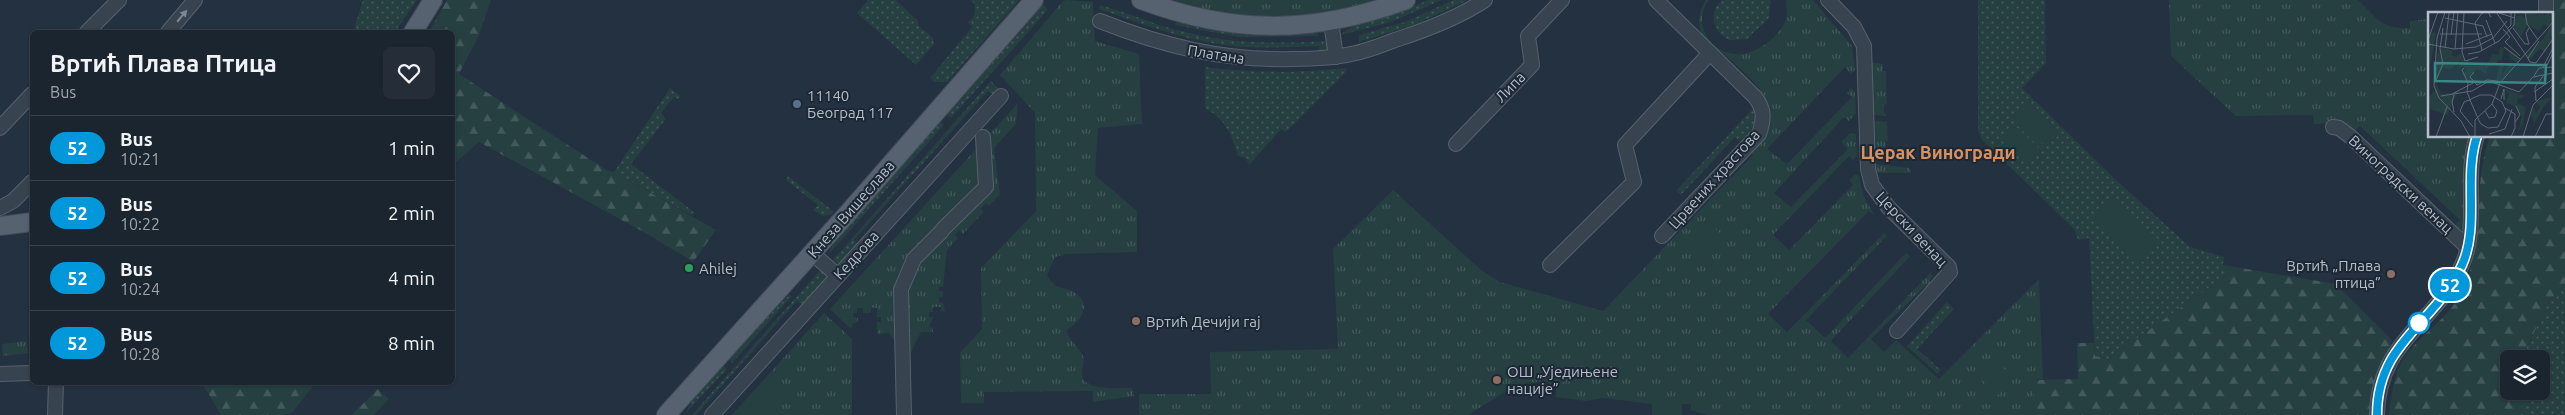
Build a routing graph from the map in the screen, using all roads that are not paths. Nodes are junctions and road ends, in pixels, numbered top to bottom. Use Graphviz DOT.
graph roads {
  1 [pos="119,0"];
  2 [pos="195,0"];
  3 [pos="432,0"];
  4 [pos="1034,0"];
  5 [pos="1141,0"];
  6 [pos="1406,0"];
  7 [pos="1485,0"];
  8 [pos="1562,0"];
  9 [pos="1656,0"];
  10 [pos="1828,0"];
  11 [pos="1100,21"];
  12 [pos="1331,22"];
  13 [pos="89,30"];
  14 [pos="170,30"];
  15 [pos="414,30"];
  16 [pos="1710,52"];
  17 [pos="1336,57"];
  18 [pos="30,96"];
  19 [pos="1001,96"];
  20 [pos="2333,127"];
  21 [pos="0,128"];
  22 [pos="983,137"];
  23 [pos="2477,138"];
  24 [pos="1456,144"];
  25 [pos="30,184"];
  26 [pos="0,208"];
  27 [pos="30,222"];
  28 [pos="0,226"];
  29 [pos="1662,236"];
  30 [pos="2467,246"];
  31 [pos="812,253"];
  32 [pos="1550,265"];
  33 [pos="838,276"];
  34 [pos="1896,331"];
  35 [pos="30,373"];
  36 [pos="0,374"];
  37 [pos="56,385"];
  38 [pos="55,415"];
  39 [pos="666,415"];
  40 [pos="712,415"];
  41 [pos="904,415"];
  42 [pos="2377,415"];
  1 -- 13 [label="street"];
  14 -- 2 [label="street, one-way"];
  3 -- 15 [label="main road"];
  4 -- 31 [label="main road, Кнеза Вишеслава"];
  5 -- 12 [label="main road"];
  6 -- 12 [label="main road"];
  7 -- 17 [label="street"];
  8 -- 24 [label="street, Липа"];
  9 -- 16 [label="street, Црвених храстова"];
  10 -- 34 [label="street, Церски венац"];
  11 -- 17 [label="street, Платана"];
  12 -- 17 [label="street"];
  16 -- 29 [label="street, Црвених храстова"];
  16 -- 32 [label="street"];
  18 -- 21 [label="street"];
  19 -- 33 [label="street, Кедрова"];
  20 -- 30 [label="street, Виноградски венац"];
  22 -- 41 [label="street"];
  23 -- 30 [label="street, Виноградски венац"];
  25 -- 26 [label="street"];
  27 -- 28 [label="main road"];
  30 -- 42 [label="street, Виноградски венац"];
  31 -- 33 [label="street"];
  31 -- 39 [label="main road, Кнеза Вишеслава"];
  33 -- 40 [label="street, Кедрова"];
  35 -- 36 [label="street"];
  37 -- 38 [label="street"];
}
